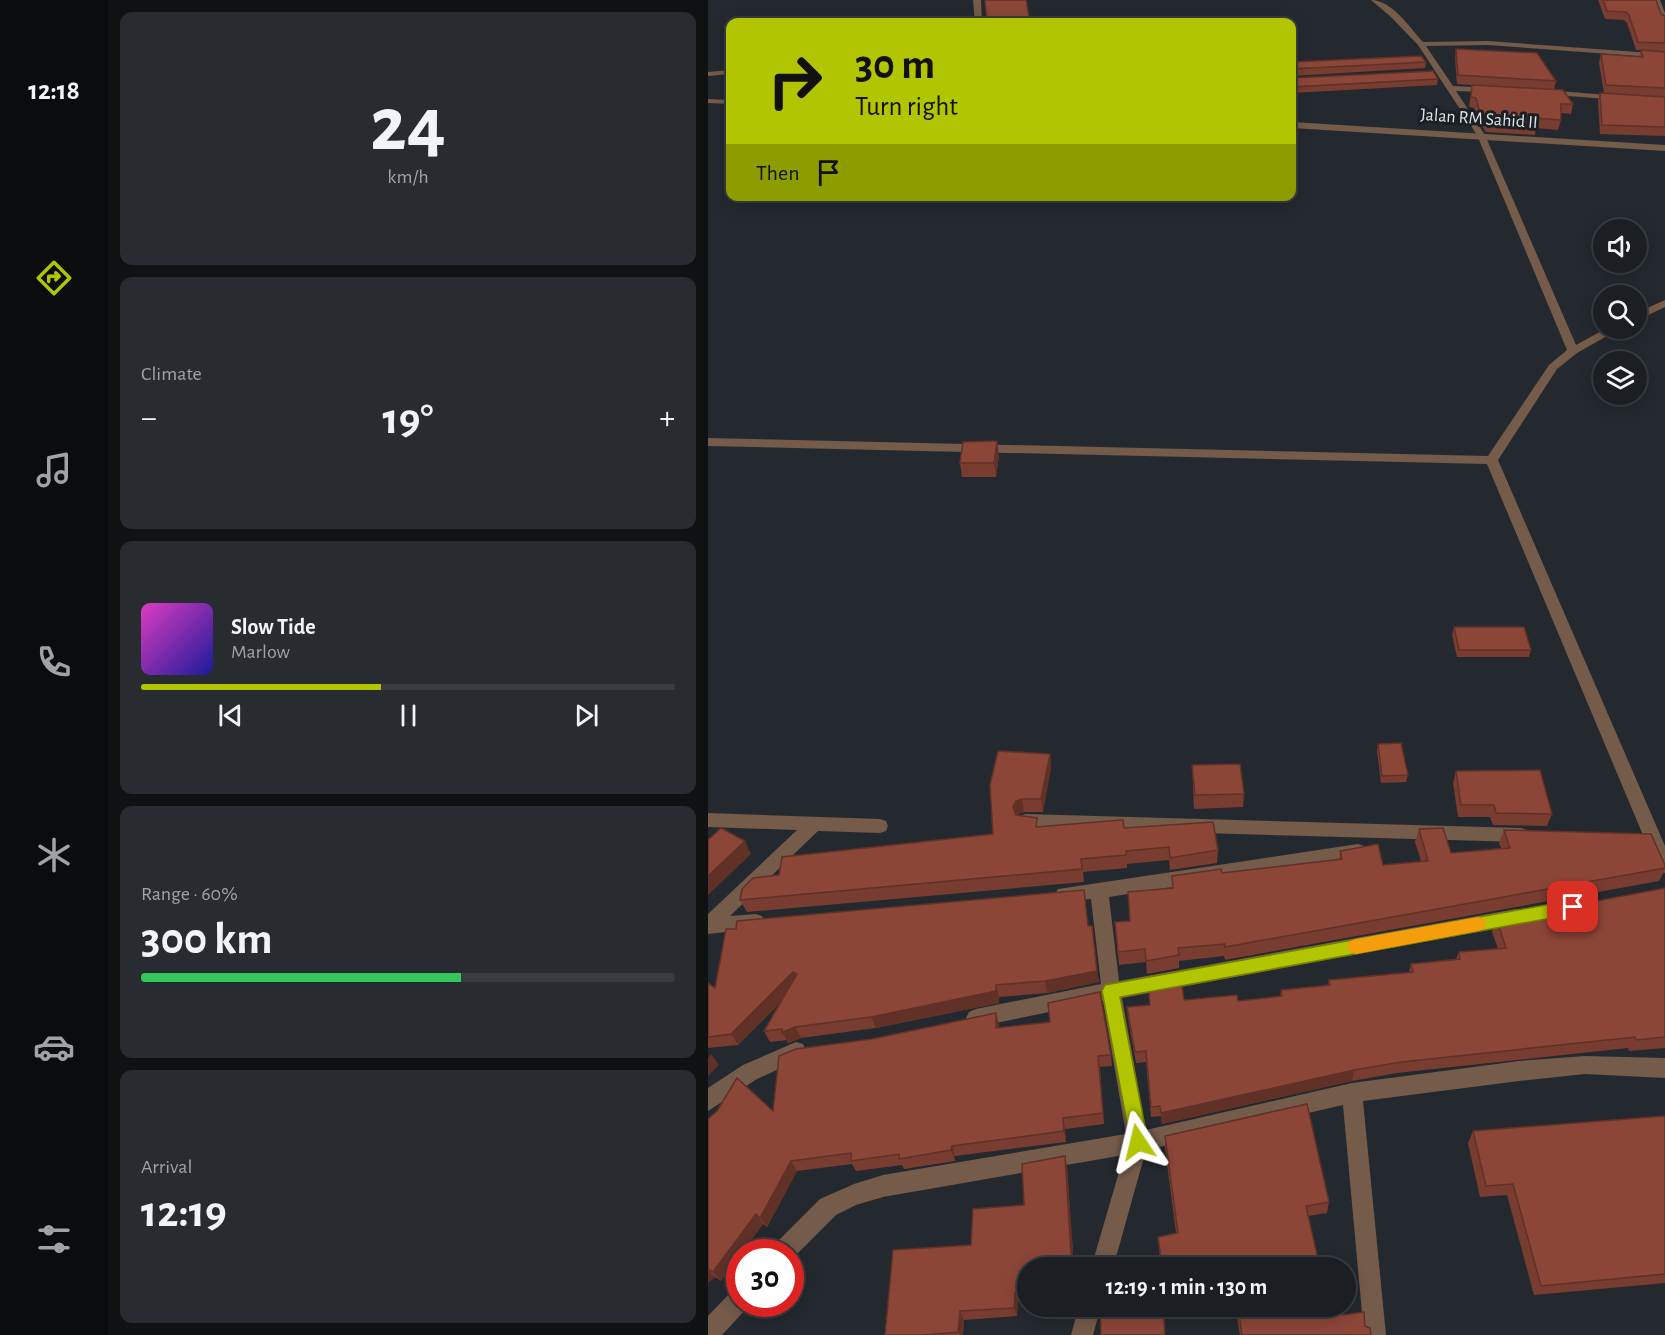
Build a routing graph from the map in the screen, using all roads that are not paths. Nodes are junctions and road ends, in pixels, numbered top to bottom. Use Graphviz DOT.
graph roads {
  1 [pos="977,0"];
  2 [pos="1376,0"];
  3 [pos="1656,0"];
  4 [pos="979,18"];
  5 [pos="1665,21"];
  6 [pos="1421,44"];
  7 [pos="1665,56"];
  8 [pos="726,72"];
  9 [pos="1440,72"];
  10 [pos="1428,73"];
  11 [pos="708,74"];
  12 [pos="1450,88"];
  13 [pos="1505,90"];
  14 [pos="1539,92"];
  15 [pos="1630,98"];
  16 [pos="708,101"];
  17 [pos="726,102"];
  18 [pos="1296,125"];
  19 [pos="1480,135"];
  20 [pos="1665,148"];
  21 [pos="1665,303"];
  22 [pos="1647,312"];
  23 [pos="1595,339"];
  24 [pos="1573,351"];
  25 [pos="708,442"];
  26 [pos="1492,460"];
  27 [pos="708,820"];
  28 [pos="1025,821"];
  29 [pos="814,824"];
  30 [pos="880,826"];
  31 [pos="1535,835"];
  32 [pos="1630,838"];
  33 [pos="1653,838"];
  34 [pos="1369,850"];
  35 [pos="1665,866"];
  36 [pos="1099,891"];
  37 [pos="1052,895"];
  38 [pos="1535,914"];
  39 [pos="768,921"];
  40 [pos="708,926"];
  41 [pos="1111,991"];
  42 [pos="954,1023"];
  43 [pos="812,1048"];
  44 [pos="1665,1068"];
  45 [pos="1352,1093"];
  46 [pos="708,1101"];
  47 [pos="1138,1142"];
  48 [pos="796,1239"];
  49 [pos="1105,1257"];
  50 [pos="726,1314"];
  51 [pos="1087,1317"];
  52 [pos="708,1333"];
  53 [pos="1082,1335"];
  54 [pos="1375,1335"];
  1 -- 4 [label="street"];
  2 -- 6 [label="street"];
  3 -- 5 [label="street"];
  6 -- 7 [label="street"];
  6 -- 9 [label="street"];
  8 -- 11 [label="street"];
  9 -- 10 [label="street"];
  9 -- 12 [label="street"];
  12 -- 13 [label="street"];
  12 -- 19 [label="street"];
  14 -- 15 [label="street"];
  16 -- 17 [label="street"];
  18 -- 19 [label="street, Jalan RM Sahid II"];
  19 -- 20 [label="street, Jalan RM Sahid II"];
  19 -- 24 [label="street"];
  21 -- 22 [label="street"];
  23 -- 24 [label="street"];
  24 -- 26 [label="street"];
  25 -- 26 [label="street"];
  26 -- 33 [label="street"];
  27 -- 29 [label="street"];
  28 -- 31 [label="street"];
  29 -- 30 [label="street"];
  29 -- 40 [label="street"];
  32 -- 33 [label="street"];
  33 -- 35 [label="street"];
  34 -- 36 [label="street"];
  36 -- 37 [label="street"];
  36 -- 41 [label="street"];
  38 -- 41 [label="street"];
  39 -- 40 [label="street"];
  41 -- 42 [label="street"];
  41 -- 47 [label="street"];
  43 -- 46 [label="street"];
  44 -- 45 [label="street"];
  45 -- 47 [label="street"];
  45 -- 54 [label="street"];
  47 -- 48 [label="street"];
  47 -- 49 [label="street"];
  50 -- 52 [label="street"];
  51 -- 53 [label="street"];
}
